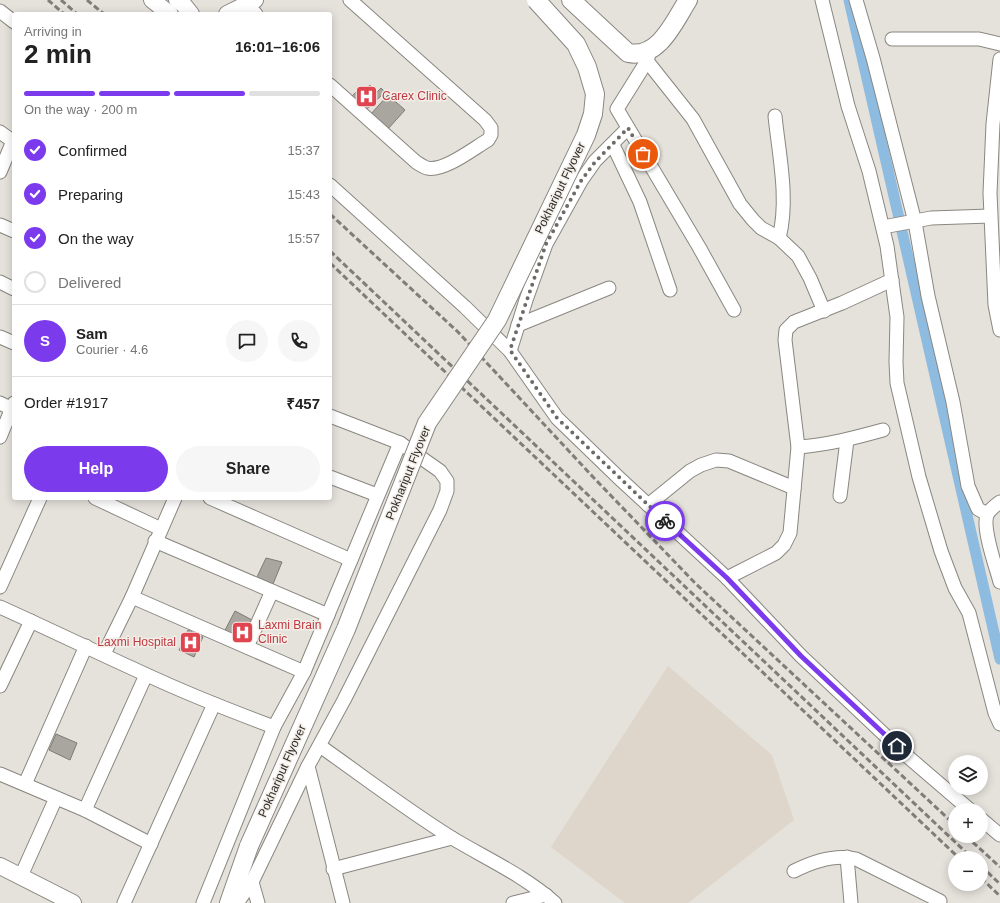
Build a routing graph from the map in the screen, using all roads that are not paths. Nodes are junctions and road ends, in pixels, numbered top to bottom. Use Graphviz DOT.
graph roads {
  1 [pos="152,0"];
  2 [pos="178,0"];
  3 [pos="350,0"];
  4 [pos="536,0"];
  5 [pos="571,0"];
  6 [pos="688,0"];
  7 [pos="822,0"];
  8 [pos="856,0"];
  9 [pos="253,6"];
  10 [pos="0,11"];
  11 [pos="167,12"];
  12 [pos="189,12"];
  13 [pos="234,12"];
  14 [pos="12,20"];
  15 [pos="892,39"];
  16 [pos="1000,44"];
  17 [pos="648,56"];
  18 [pos="1000,59"];
  19 [pos="332,87"];
  20 [pos="776,116"];
  21 [pos="628,128"];
  22 [pos="0,132"];
  23 [pos="12,140"];
  24 [pos="613,144"];
  25 [pos="12,145"];
  26 [pos="0,172"];
  27 [pos="332,186"];
  28 [pos="995,192"];
  29 [pos="990,216"];
  30 [pos="915,222"];
  31 [pos="0,224"];
  32 [pos="883,227"];
  33 [pos="12,230"];
  34 [pos="779,238"];
  35 [pos="892,280"];
  36 [pos="0,282"];
  37 [pos="12,288"];
  38 [pos="609,288"];
  39 [pos="670,290"];
  40 [pos="734,310"];
  41 [pos="824,311"];
  42 [pos="518,325"];
  43 [pos="1000,330"];
  44 [pos="0,337"];
  45 [pos="12,342"];
  46 [pos="510,350"];
  47 [pos="10,406"];
  48 [pos="332,417"];
  49 [pos="883,430"];
  50 [pos="0,437"];
  51 [pos="847,440"];
  52 [pos="400,443"];
  53 [pos="798,447"];
  54 [pos="332,478"];
  55 [pos="794,488"];
  56 [pos="377,495"];
  57 [pos="840,496"];
  58 [pos="39,500"];
  59 [pos="103,500"];
  60 [pos="174,500"];
  61 [pos="215,500"];
  62 [pos="1000,502"];
  63 [pos="648,505"];
  64 [pos="987,514"];
  65 [pos="158,535"];
  66 [pos="351,560"];
  67 [pos="727,578"];
  68 [pos="1000,582"];
  69 [pos="0,586"];
  70 [pos="272,591"];
  71 [pos="132,597"];
  72 [pos="0,607"];
  73 [pos="328,615"];
  74 [pos="32,621"];
  75 [pos="86,646"];
  76 [pos="247,647"];
  77 [pos="104,654"];
  78 [pos="304,672"];
  79 [pos="146,675"];
  80 [pos="0,686"];
  81 [pos="214,704"];
  82 [pos="1000,724"];
  83 [pos="274,727"];
  84 [pos="320,746"];
  85 [pos="308,766"];
  86 [pos="0,774"];
  87 [pos="25,784"];
  88 [pos="56,798"];
  89 [pos="962,803"];
  90 [pos="85,810"];
  91 [pos="988,825"];
  92 [pos="1000,835"];
  93 [pos="452,838"];
  94 [pos="151,844"];
  95 [pos="847,857"];
  96 [pos="0,866"];
  97 [pos="333,869"];
  98 [pos="794,871"];
  99 [pos="21,876"];
  100 [pos="252,882"];
  101 [pos="551,899"];
  102 [pos="940,901"];
  103 [pos="73,903"];
  104 [pos="124,903"];
  105 [pos="203,903"];
  106 [pos="228,903"];
  107 [pos="236,903"];
  108 [pos="258,903"];
  109 [pos="343,903"];
  110 [pos="513,903"];
  111 [pos="851,903"];
  1 -- 11 [label="street"];
  2 -- 12 [label="street"];
  3 -- 19 [label="street"];
  4 -- 106 [label="main road, Pokhariput Flyover, bridge"];
  5 -- 17 [label="main road"];
  6 -- 17 [label="main road"];
  7 -- 32 [label="street"];
  8 -- 30 [label="street"];
  9 -- 13 [label="street"];
  10 -- 14 [label="street"];
  15 -- 16 [label="street"];
  17 -- 21 [label="street"];
  17 -- 34 [label="street"];
  18 -- 28 [label="street"];
  20 -- 34 [label="street"];
  21 -- 24 [label="street"];
  21 -- 40 [label="street"];
  22 -- 23 [label="street"];
  24 -- 39 [label="street"];
  24 -- 42 [label="street"];
  25 -- 26 [label="street"];
  27 -- 46 [label="street"];
  28 -- 29 [label="street"];
  29 -- 30 [label="street"];
  29 -- 43 [label="street"];
  30 -- 32 [label="street"];
  30 -- 64 [label="street"];
  31 -- 33 [label="street"];
  32 -- 35 [label="street"];
  34 -- 41 [label="street"];
  35 -- 41 [label="street"];
  35 -- 82 [label="street"];
  36 -- 37 [label="street"];
  38 -- 42 [label="street"];
  41 -- 53 [label="street"];
  42 -- 46 [label="street"];
  44 -- 45 [label="street"];
  46 -- 63 [label="street"];
  47 -- 50 [label="street"];
  48 -- 52 [label="street"];
  49 -- 51 [label="street"];
  51 -- 53 [label="street"];
  51 -- 57 [label="street"];
  52 -- 56 [label="street"];
  52 -- 84 [label="street"];
  53 -- 55 [label="street"];
  54 -- 56 [label="street"];
  55 -- 63 [label="street"];
  55 -- 67 [label="street"];
  56 -- 66 [label="street"];
  58 -- 69 [label="street"];
  59 -- 65 [label="street"];
  60 -- 65 [label="street"];
  61 -- 66 [label="street"];
  62 -- 64 [label="street"];
  63 -- 67 [label="street"];
  64 -- 68 [label="street"];
  65 -- 70 [label="street"];
  65 -- 71 [label="street"];
  66 -- 73 [label="street"];
  67 -- 89 [label="street"];
  70 -- 73 [label="street"];
  70 -- 76 [label="street"];
  71 -- 76 [label="street"];
  71 -- 77 [label="street"];
  72 -- 74 [label="street"];
  73 -- 78 [label="street"];
  74 -- 75 [label="street"];
  74 -- 80 [label="street"];
  75 -- 77 [label="street"];
  75 -- 87 [label="street"];
  76 -- 78 [label="street"];
  77 -- 79 [label="street"];
  78 -- 83 [label="street"];
  79 -- 81 [label="street"];
  79 -- 90 [label="street"];
  81 -- 83 [label="street"];
  81 -- 94 [label="street"];
  83 -- 105 [label="street"];
  84 -- 85 [label="street"];
  84 -- 93 [label="street"];
  85 -- 97 [label="street"];
  85 -- 100 [label="street"];
  86 -- 87 [label="street"];
  87 -- 88 [label="street"];
  88 -- 90 [label="street"];
  88 -- 99 [label="street"];
  90 -- 94 [label="street"];
  91 -- 92 [label="street"];
  93 -- 97 [label="street"];
  93 -- 101 [label="street"];
  94 -- 104 [label="street"];
  95 -- 98 [label="street"];
  95 -- 102 [label="street"];
  95 -- 111 [label="street"];
  96 -- 99 [label="street"];
  97 -- 109 [label="street"];
  99 -- 103 [label="street"];
  100 -- 107 [label="street"];
  100 -- 108 [label="street"];
  101 -- 110 [label="street"];
}
